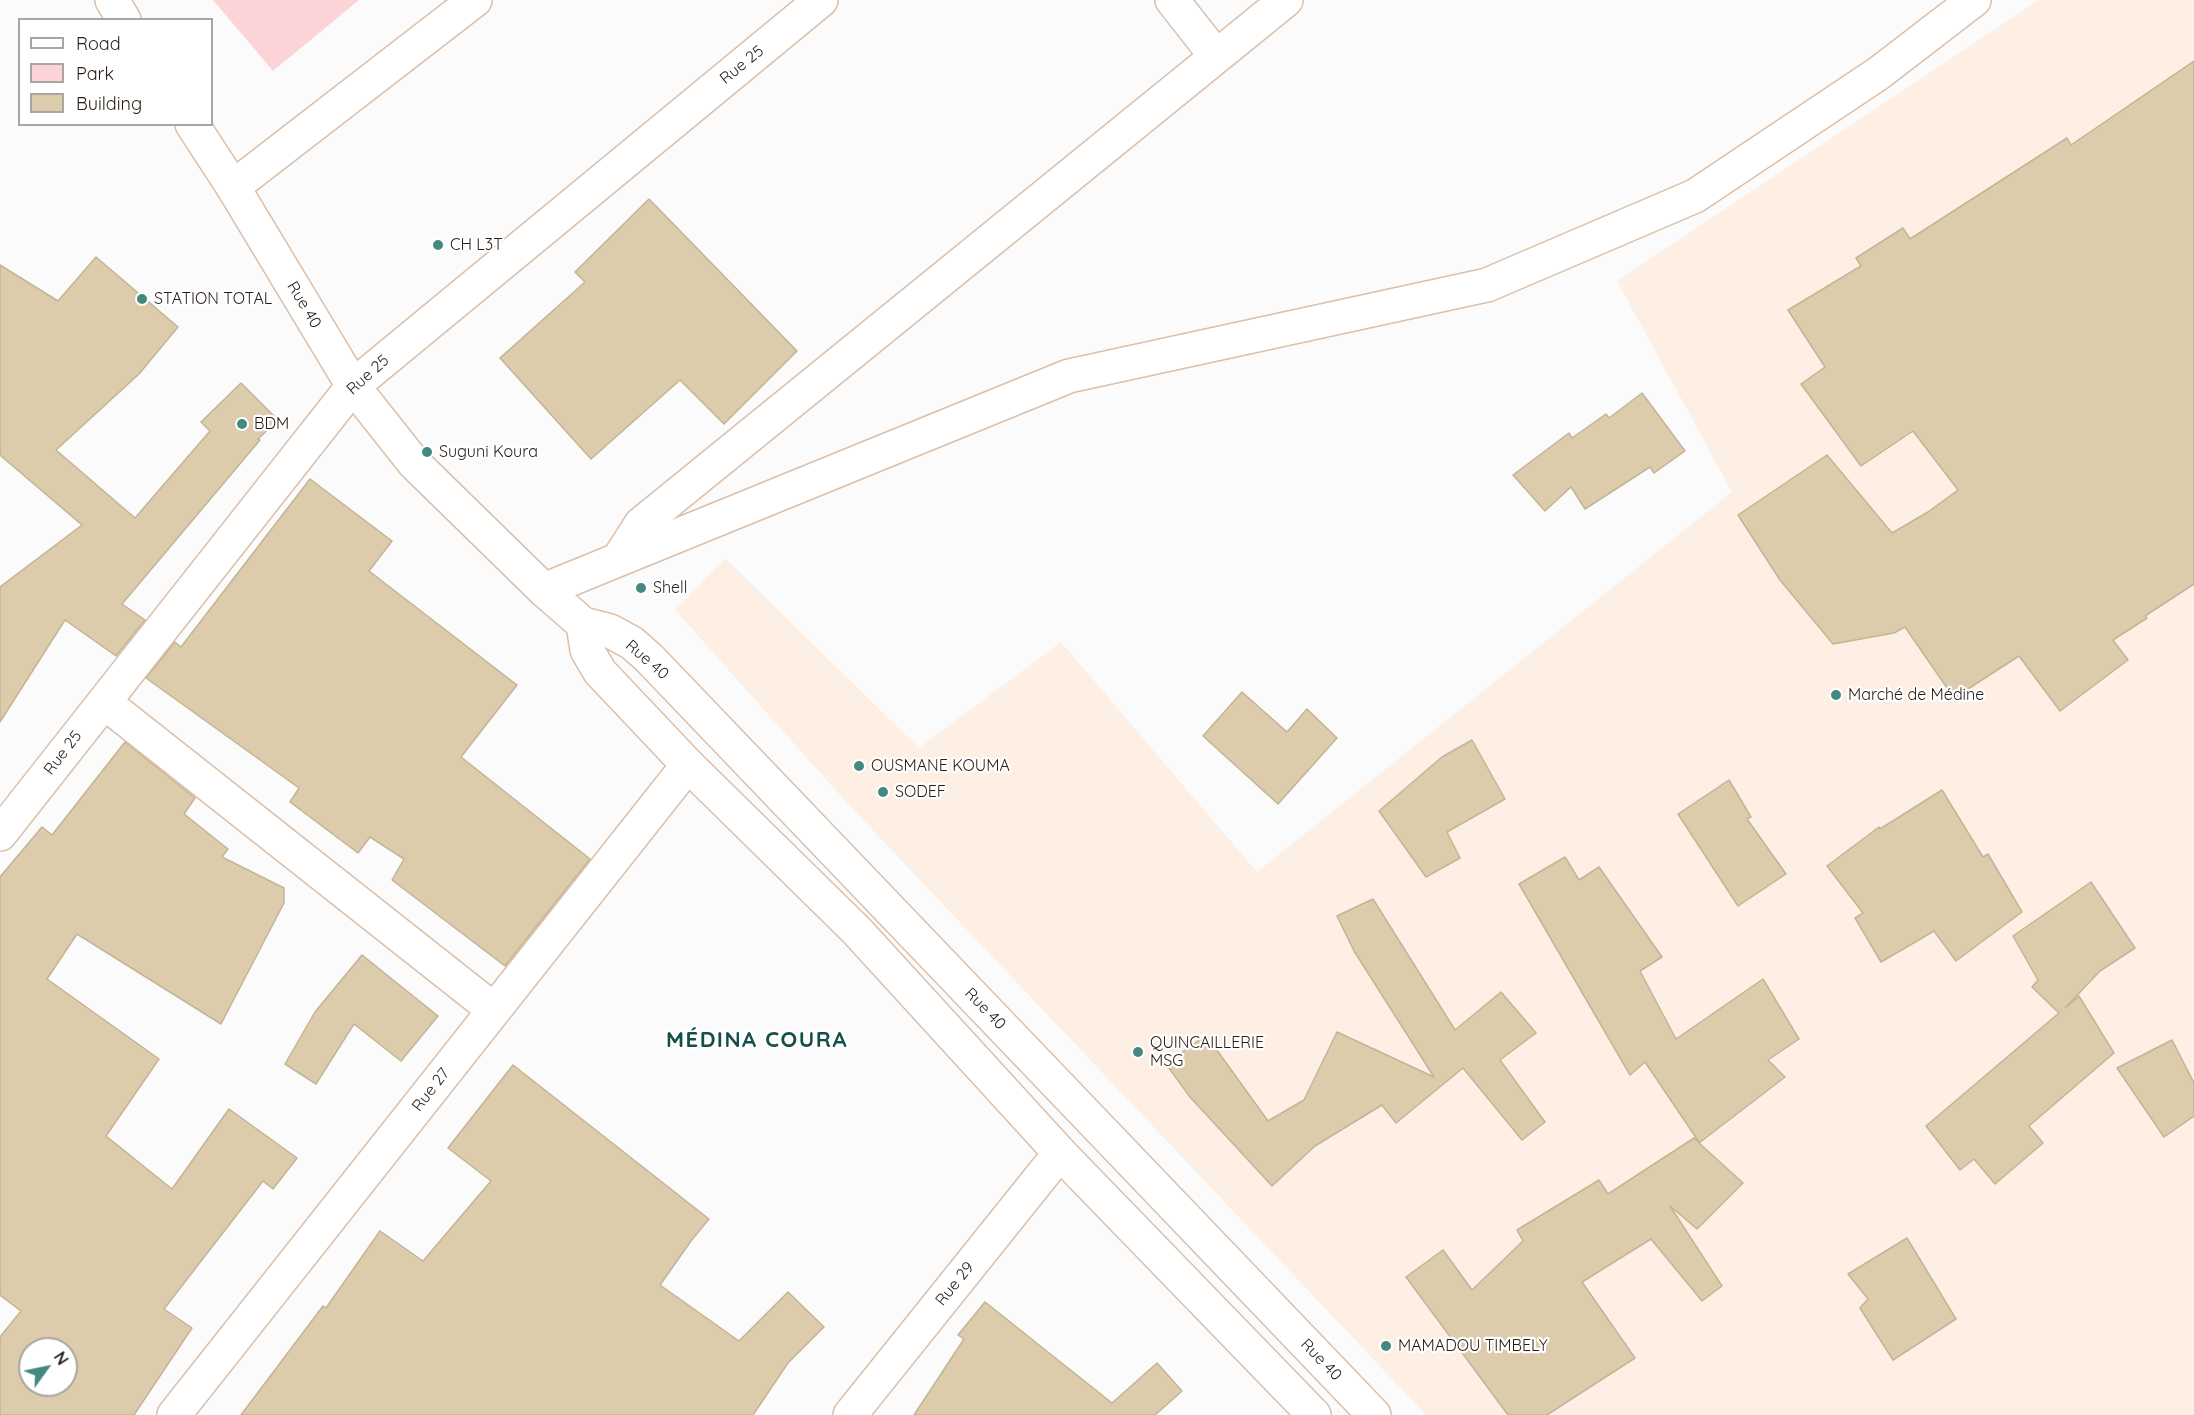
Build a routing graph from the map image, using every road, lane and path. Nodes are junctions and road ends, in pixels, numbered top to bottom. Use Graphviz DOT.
graph roads {
  1 [pos="112,0"];
  2 [pos="475,0"];
  3 [pos="821,0"];
  4 [pos="1172,0"];
  5 [pos="1286,0"];
  6 [pos="1974,0"];
  7 [pos="123,18"];
  8 [pos="1216,56"];
  9 [pos="193,126"];
  10 [pos="233,187"];
  11 [pos="353,386"];
  12 [pos="618,560"];
  13 [pos="544,590"];
  14 [pos="583,624"];
  15 [pos="104,702"];
  16 [pos="688,765"];
  17 [pos="0,834"];
  18 [pos="494,1010"];
  19 [pos="1060,1153"];
  20 [pos="174,1415"];
  21 [pos="850,1415"];
  22 [pos="1314,1415"];
  23 [pos="1374,1415"];
  1 -- 7 [label="street"];
  2 -- 10 [label="street"];
  3 -- 11 [label="street, Rue 25"];
  4 -- 8 [label="street"];
  5 -- 8 [label="street"];
  6 -- 12 [label="street"];
  8 -- 12 [label="street"];
  9 -- 10 [label="street, Rue 40"];
  10 -- 11 [label="street, Rue 40"];
  11 -- 13 [label="street, Rue 40"];
  11 -- 15 [label="street, Rue 25"];
  12 -- 13 [label="street"];
  13 -- 14 [label="street, Rue 40"];
  14 -- 16 [label="street"];
  14 -- 23 [label="street, Rue 40"];
  15 -- 17 [label="street, Rue 25"];
  15 -- 18 [label="street"];
  16 -- 18 [label="street, Rue 27"];
  16 -- 19 [label="street"];
  18 -- 20 [label="street, Rue 27"];
  19 -- 21 [label="street, Rue 29"];
  19 -- 22 [label="street"];
}
